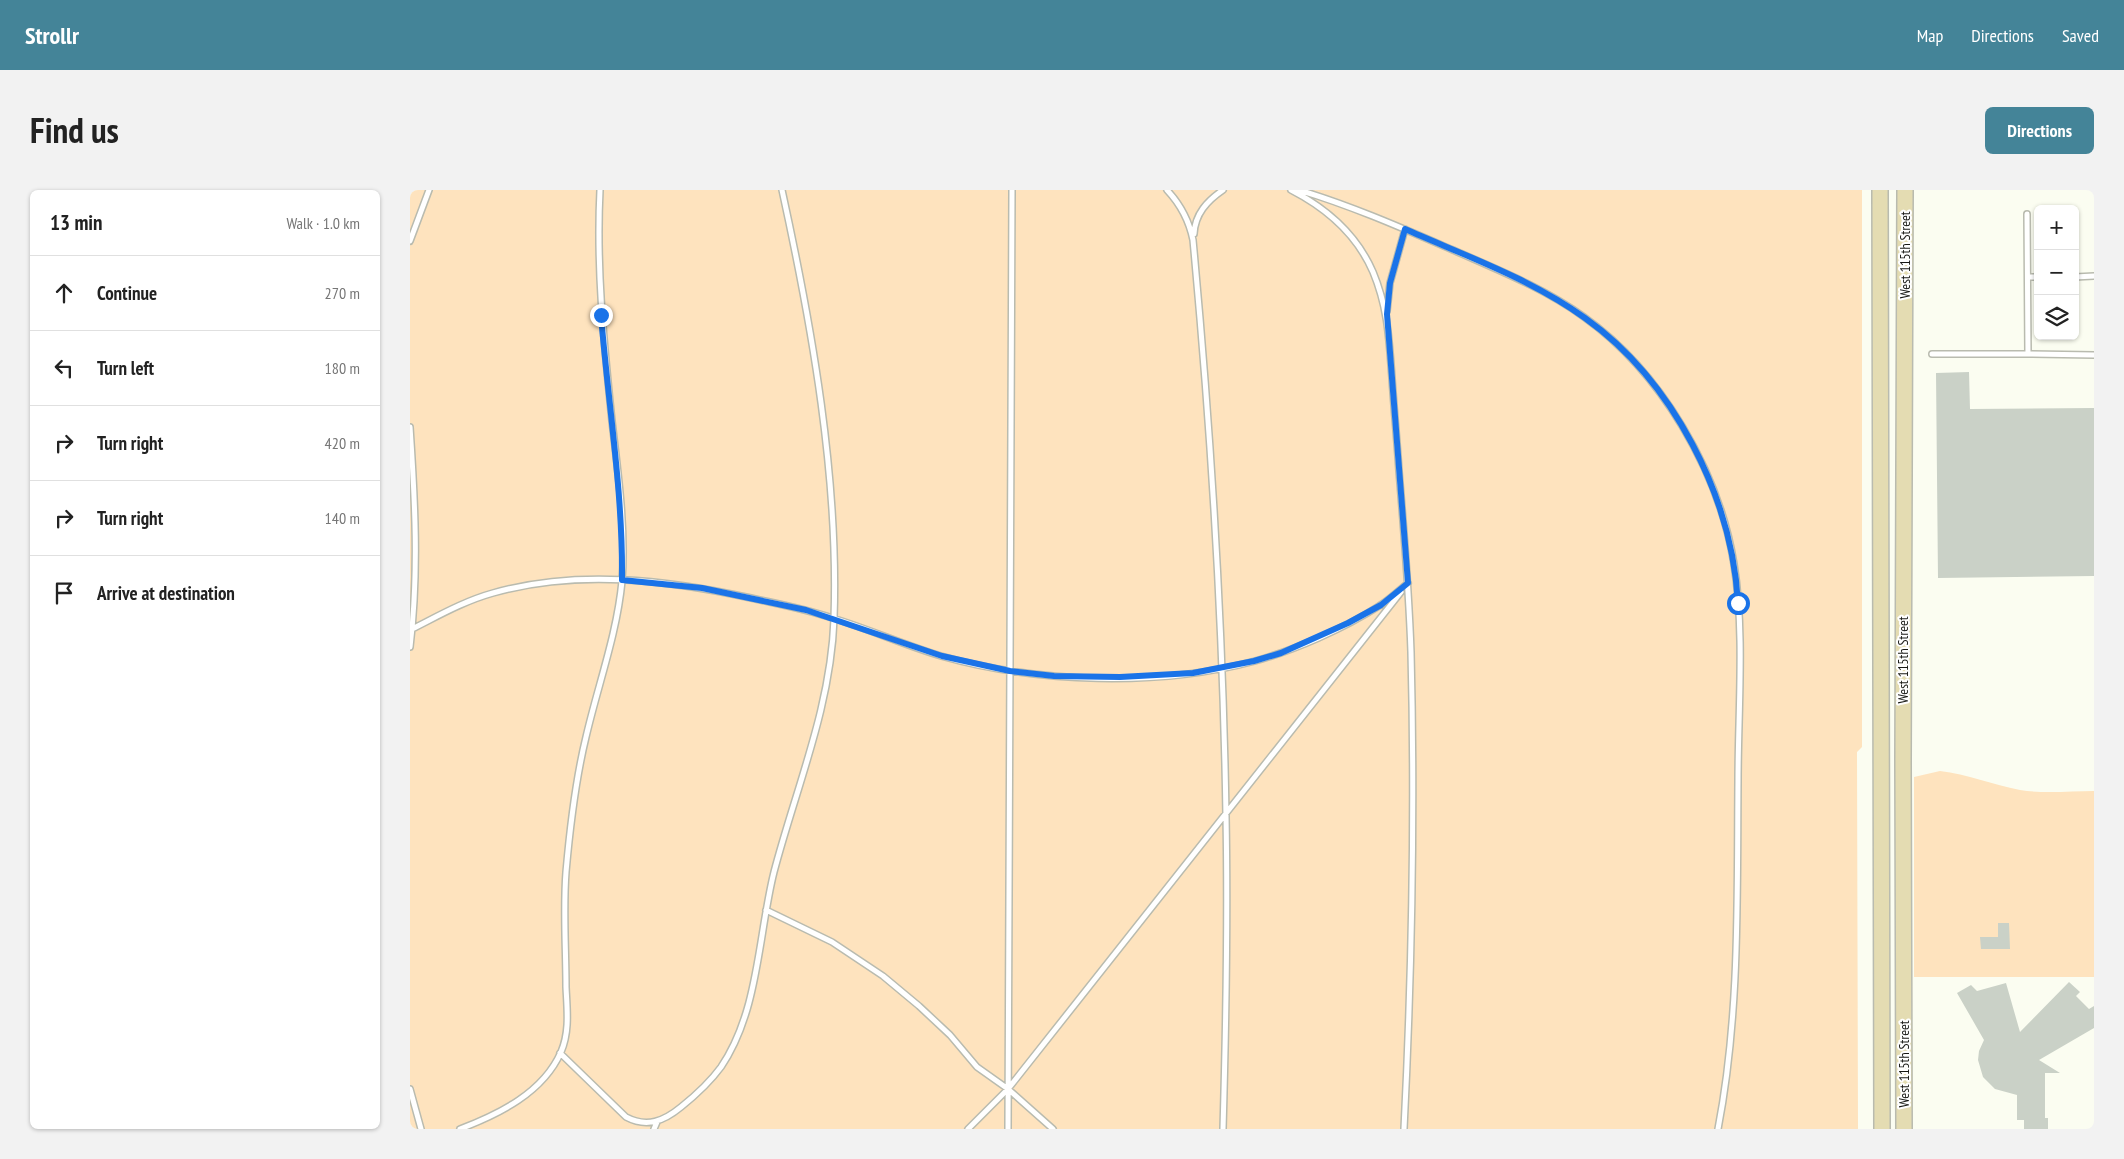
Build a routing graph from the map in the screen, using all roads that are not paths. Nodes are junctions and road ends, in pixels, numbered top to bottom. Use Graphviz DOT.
graph roads {
  1 [pos="429,190"];
  2 [pos="600,190"];
  3 [pos="782,190"];
  4 [pos="1012,190"];
  5 [pos="1167,190"];
  6 [pos="1223,190"];
  7 [pos="1292,190"];
  8 [pos="1299,190"];
  9 [pos="1880,190"];
  10 [pos="1905,190"];
  11 [pos="2027,214"];
  12 [pos="1405,229"];
  13 [pos="1193,240"];
  14 [pos="410,241"];
  15 [pos="2094,276"];
  16 [pos="2028,277"];
  17 [pos="2034,277"];
  18 [pos="2079,277"];
  19 [pos="1387,314"];
  20 [pos="1932,354"];
  21 [pos="2028,354"];
  22 [pos="2094,355"];
  23 [pos="410,427"];
  24 [pos="622,580"];
  25 [pos="1408,583"];
  26 [pos="834,618"];
  27 [pos="412,629"];
  28 [pos="410,646"];
  29 [pos="1221,668"];
  30 [pos="1010,671"];
  31 [pos="1226,814"];
  32 [pos="766,910"];
  33 [pos="560,1053"];
  34 [pos="410,1089"];
  35 [pos="1008,1089"];
  36 [pos="657,1122"];
  37 [pos="420,1129"];
  38 [pos="460,1129"];
  39 [pos="654,1129"];
  40 [pos="968,1129"];
  41 [pos="1008,1129"];
  42 [pos="1053,1129"];
  43 [pos="1223,1129"];
  44 [pos="1404,1129"];
  45 [pos="1718,1129"];
  46 [pos="1882,1129"];
  47 [pos="1904,1129"];
  1 -- 14 [label="lane"];
  2 -- 24 [label="lane"];
  3 -- 26 [label="lane"];
  4 -- 30 [label="lane"];
  5 -- 13 [label="lane"];
  6 -- 13 [label="lane"];
  7 -- 19 [label="lane"];
  8 -- 12 [label="lane"];
  9 -- 46 [label="street, West 115th Street"];
  10 -- 47 [label="street, West 115th Street"];
  11 -- 16 [label="lane"];
  12 -- 19 [label="lane"];
  12 -- 45 [label="lane"];
  13 -- 29 [label="lane"];
  15 -- 18 [label="lane"];
  16 -- 17 [label="lane"];
  16 -- 21 [label="lane"];
  19 -- 25 [label="lane"];
  20 -- 21 [label="lane"];
  21 -- 22 [label="lane"];
  23 -- 27 [label="lane"];
  24 -- 26 [label="lane"];
  24 -- 27 [label="lane"];
  24 -- 33 [label="lane"];
  25 -- 29 [label="lane"];
  25 -- 31 [label="lane"];
  25 -- 44 [label="lane"];
  26 -- 30 [label="lane"];
  26 -- 32 [label="lane"];
  27 -- 28 [label="lane"];
  29 -- 30 [label="lane"];
  29 -- 31 [label="lane"];
  30 -- 35 [label="lane"];
  31 -- 35 [label="lane"];
  31 -- 43 [label="lane"];
  32 -- 35 [label="lane"];
  32 -- 36 [label="lane"];
  33 -- 36 [label="lane"];
  33 -- 38 [label="lane"];
  34 -- 37 [label="lane"];
  35 -- 40 [label="lane"];
  35 -- 41 [label="lane"];
  35 -- 42 [label="lane"];
  36 -- 39 [label="lane"];
}
